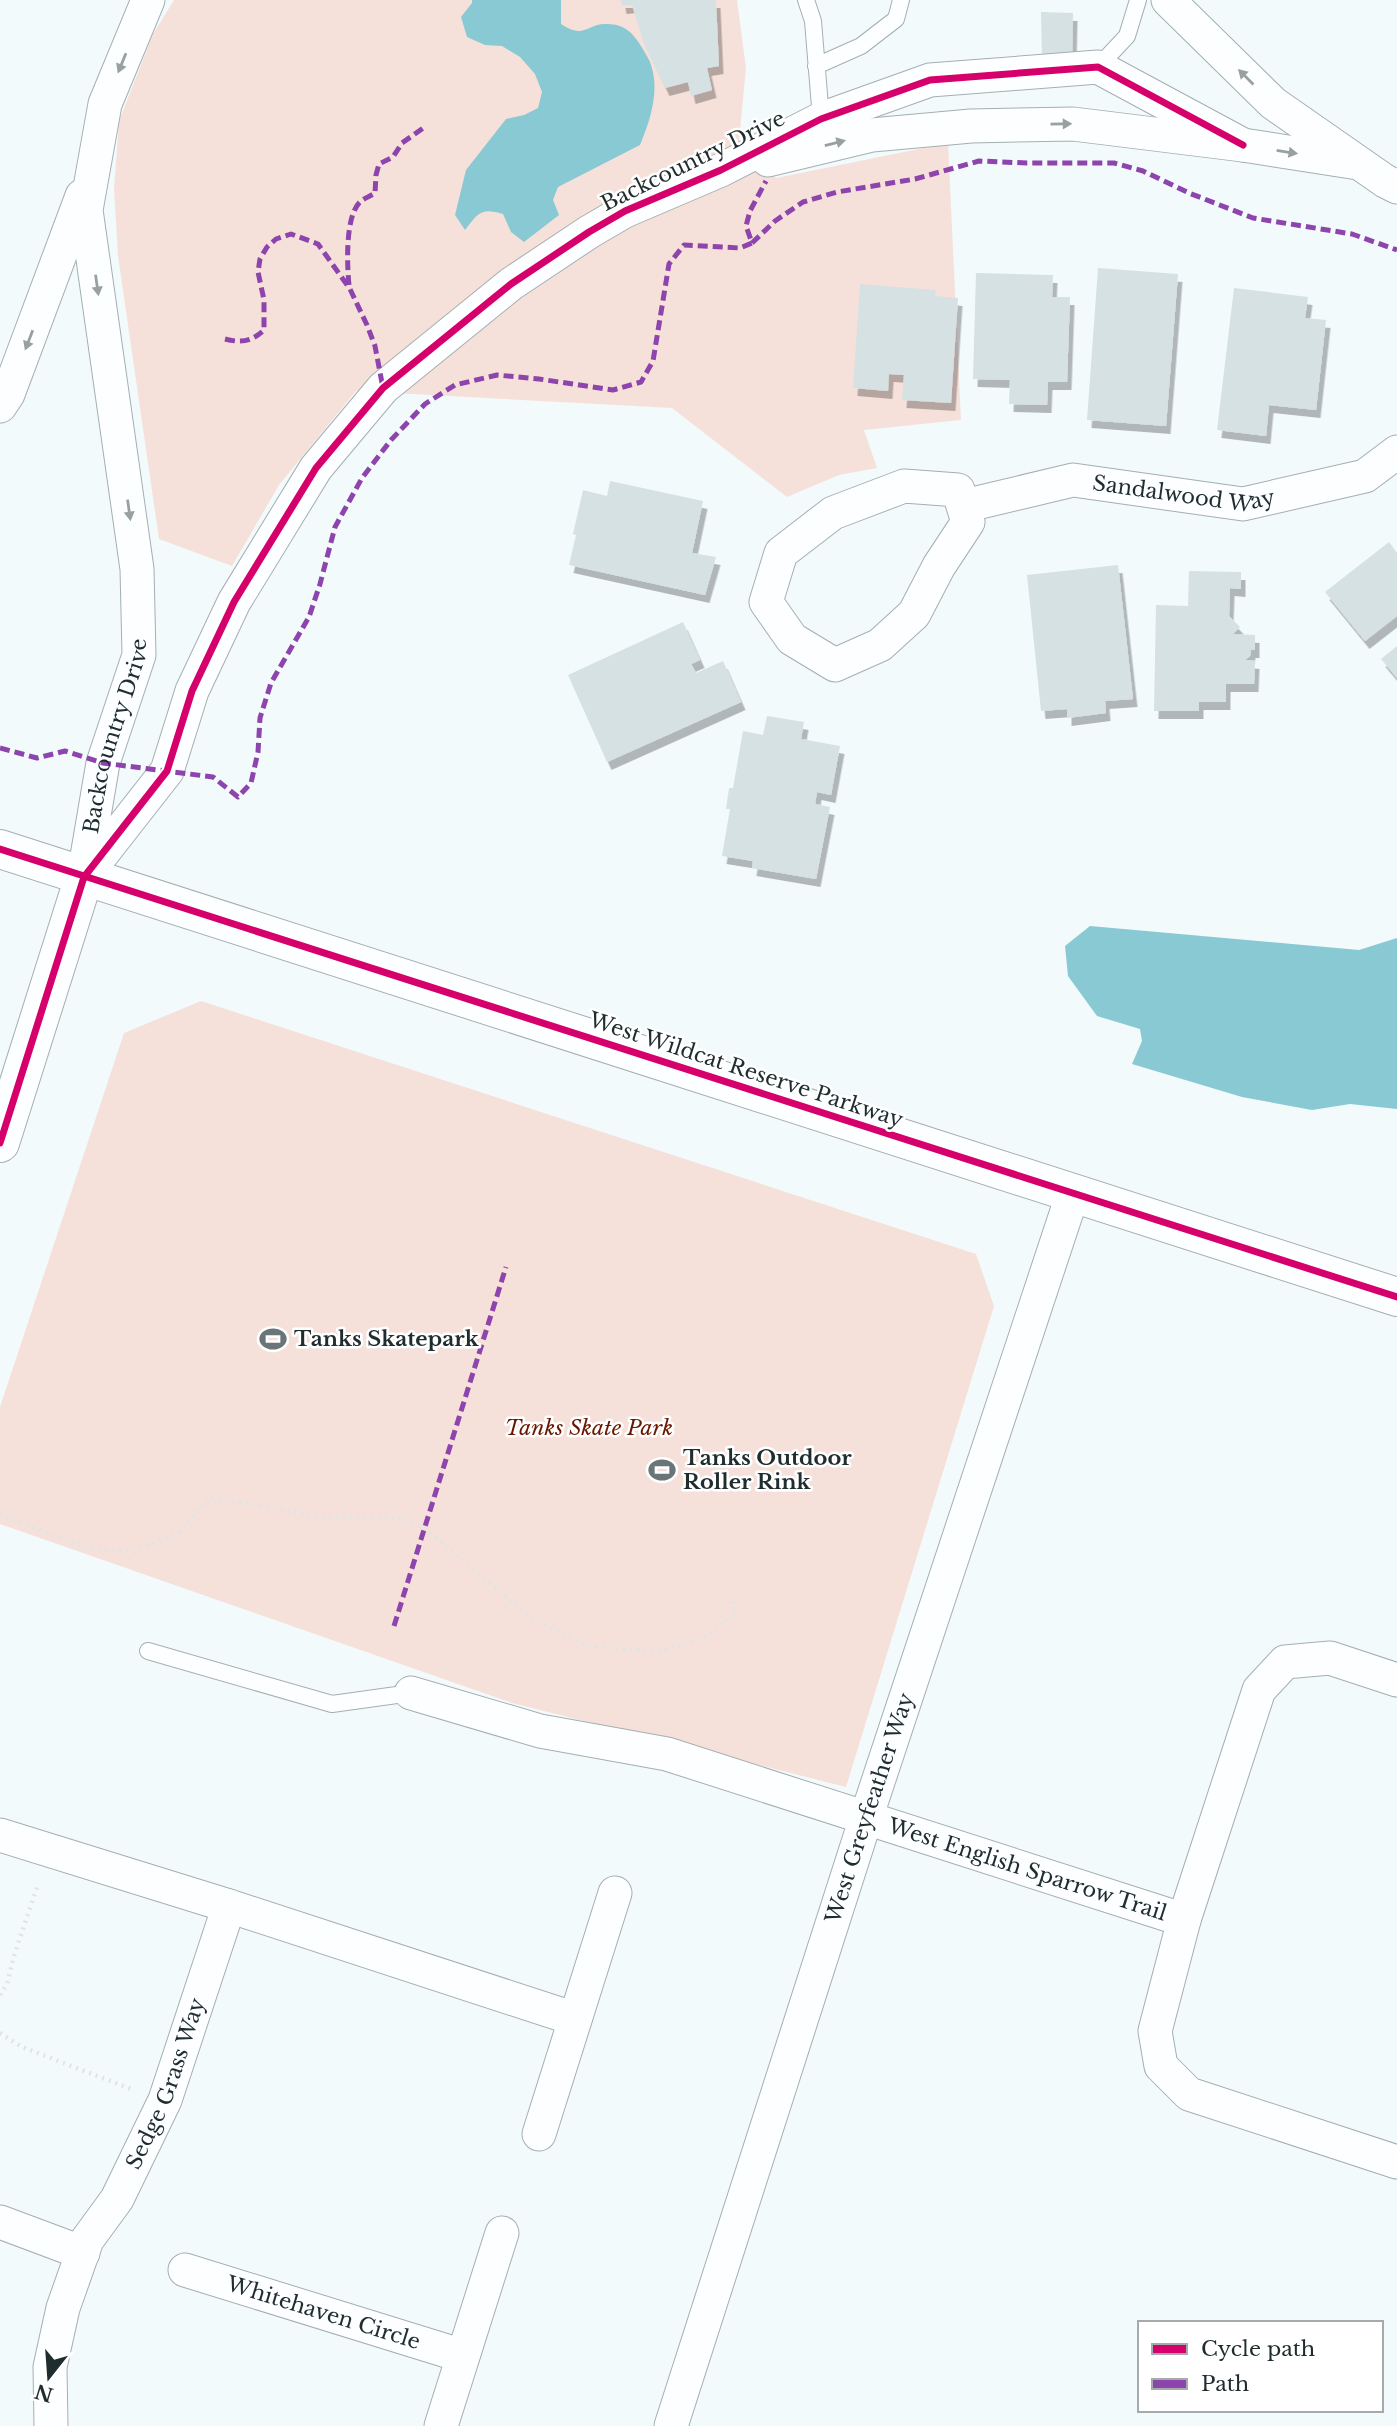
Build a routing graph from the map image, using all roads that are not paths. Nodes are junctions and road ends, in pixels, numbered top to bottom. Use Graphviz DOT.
graph roads {
  1 [pos="148,0"];
  2 [pos="806,0"];
  3 [pos="901,0"];
  4 [pos="1138,0"];
  5 [pos="1168,0"];
  6 [pos="816,66"];
  7 [pos="1098,67"];
  8 [pos="821,119"];
  9 [pos="1243,145"];
  10 [pos="95,161"];
  11 [pos="1358,163"];
  12 [pos="721,170"];
  13 [pos="1397,187"];
  14 [pos="0,406"];
  15 [pos="1397,452"];
  16 [pos="964,506"];
  17 [pos="0,849"];
  18 [pos="84,877"];
  19 [pos="0,1143"];
  20 [pos="1073,1193"];
  21 [pos="1397,1297"];
  22 [pos="148,1651"];
  23 [pos="1397,1680"];
  24 [pos="411,1693"];
  25 [pos="866,1818"];
  26 [pos="0,1835"];
  27 [pos="615,1893"];
  28 [pos="229,1906"];
  29 [pos="1184,1920"];
  30 [pos="575,2019"];
  31 [pos="539,2134"];
  32 [pos="1397,2162"];
  33 [pos="0,2222"];
  34 [pos="502,2233"];
  35 [pos="83,2253"];
  36 [pos="185,2270"];
  37 [pos="463,2356"];
  38 [pos="51,2426"];
  39 [pos="441,2426"];
  40 [pos="671,2426"];
  1 -- 10 [label="street, Backcountry Drive, one-way"];
  2 -- 6 [label="lane"];
  3 -- 6 [label="lane"];
  4 -- 7 [label="lane"];
  11 -- 5 [label="street, Backcountry Drive, one-way"];
  6 -- 8 [label="lane"];
  7 -- 8 [label="street, Backcountry Drive"];
  7 -- 9 [label="street, Backcountry Drive"];
  8 -- 12 [label="street, Backcountry Drive"];
  9 -- 11 [label="street, Backcountry Drive, one-way"];
  12 -- 9 [label="street, Backcountry Drive, one-way"];
  10 -- 14 [label="street, Backcountry Drive, one-way"];
  10 -- 18 [label="street, Backcountry Drive, one-way"];
  11 -- 13 [label="street, Backcountry Drive"];
  12 -- 18 [label="street, Backcountry Drive"];
  15 -- 16 [label="street, Sandalwood Way"];
  16 -- 16 [label="street"];
  17 -- 18 [label="main road, West Wildcat Reserve Parkway"];
  18 -- 19 [label="main road"];
  18 -- 20 [label="main road, West Wildcat Reserve Parkway"];
  20 -- 21 [label="main road, West Wildcat Reserve Parkway"];
  20 -- 25 [label="street, West Greyfeather Way"];
  22 -- 24 [label="lane"];
  23 -- 29 [label="street, West English Sparrow Trail"];
  24 -- 25 [label="street, West English Sparrow Trail"];
  25 -- 29 [label="street, West English Sparrow Trail"];
  25 -- 40 [label="street, West Greyfeather Way"];
  26 -- 28 [label="street"];
  27 -- 30 [label="street"];
  28 -- 30 [label="street"];
  28 -- 35 [label="street, Sedge Grass Way"];
  29 -- 32 [label="street"];
  30 -- 31 [label="street"];
  33 -- 35 [label="street"];
  34 -- 37 [label="street"];
  35 -- 38 [label="street, Sedge Grass Way"];
  36 -- 37 [label="street, Whitehaven Circle"];
  37 -- 39 [label="street"];
}
